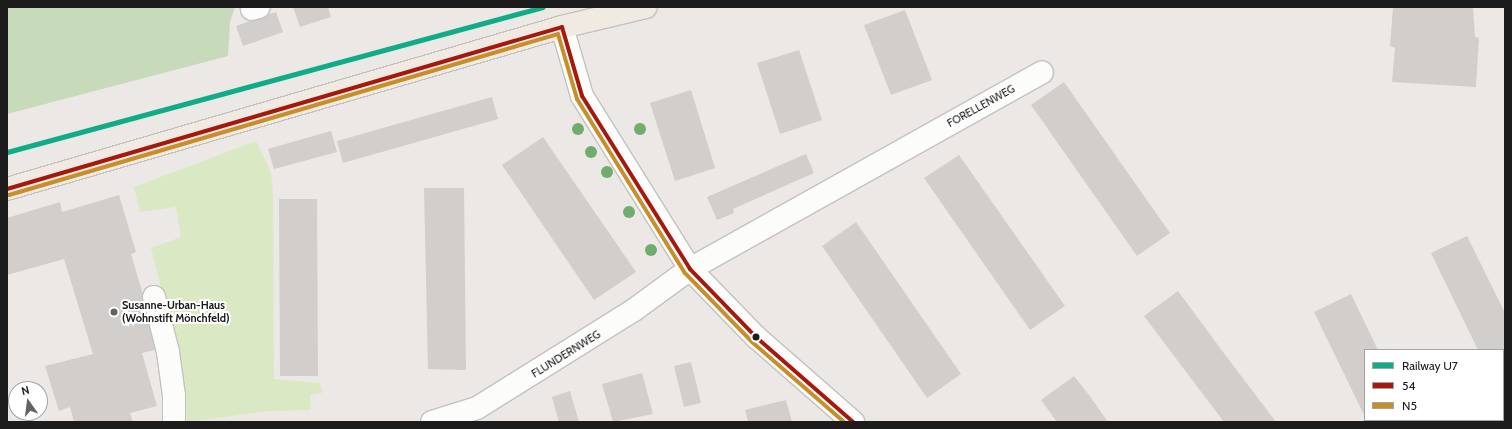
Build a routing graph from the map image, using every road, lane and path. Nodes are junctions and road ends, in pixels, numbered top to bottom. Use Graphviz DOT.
graph roads {
  1 [pos="646,7"];
  2 [pos="562,27"];
  3 [pos="1042,72"];
  4 [pos="7,189"];
  5 [pos="690,269"];
  6 [pos="154,297"];
  7 [pos="174,422"];
  8 [pos="432,422"];
  9 [pos="853,422"];
  1 -- 2 [label="main road"];
  2 -- 4 [label="main road"];
  2 -- 5 [label="street"];
  3 -- 5 [label="street, FORELLENWEG"];
  5 -- 8 [label="street, FLUNDERNWEG"];
  5 -- 9 [label="street"];
  6 -- 7 [label="street"];
}
